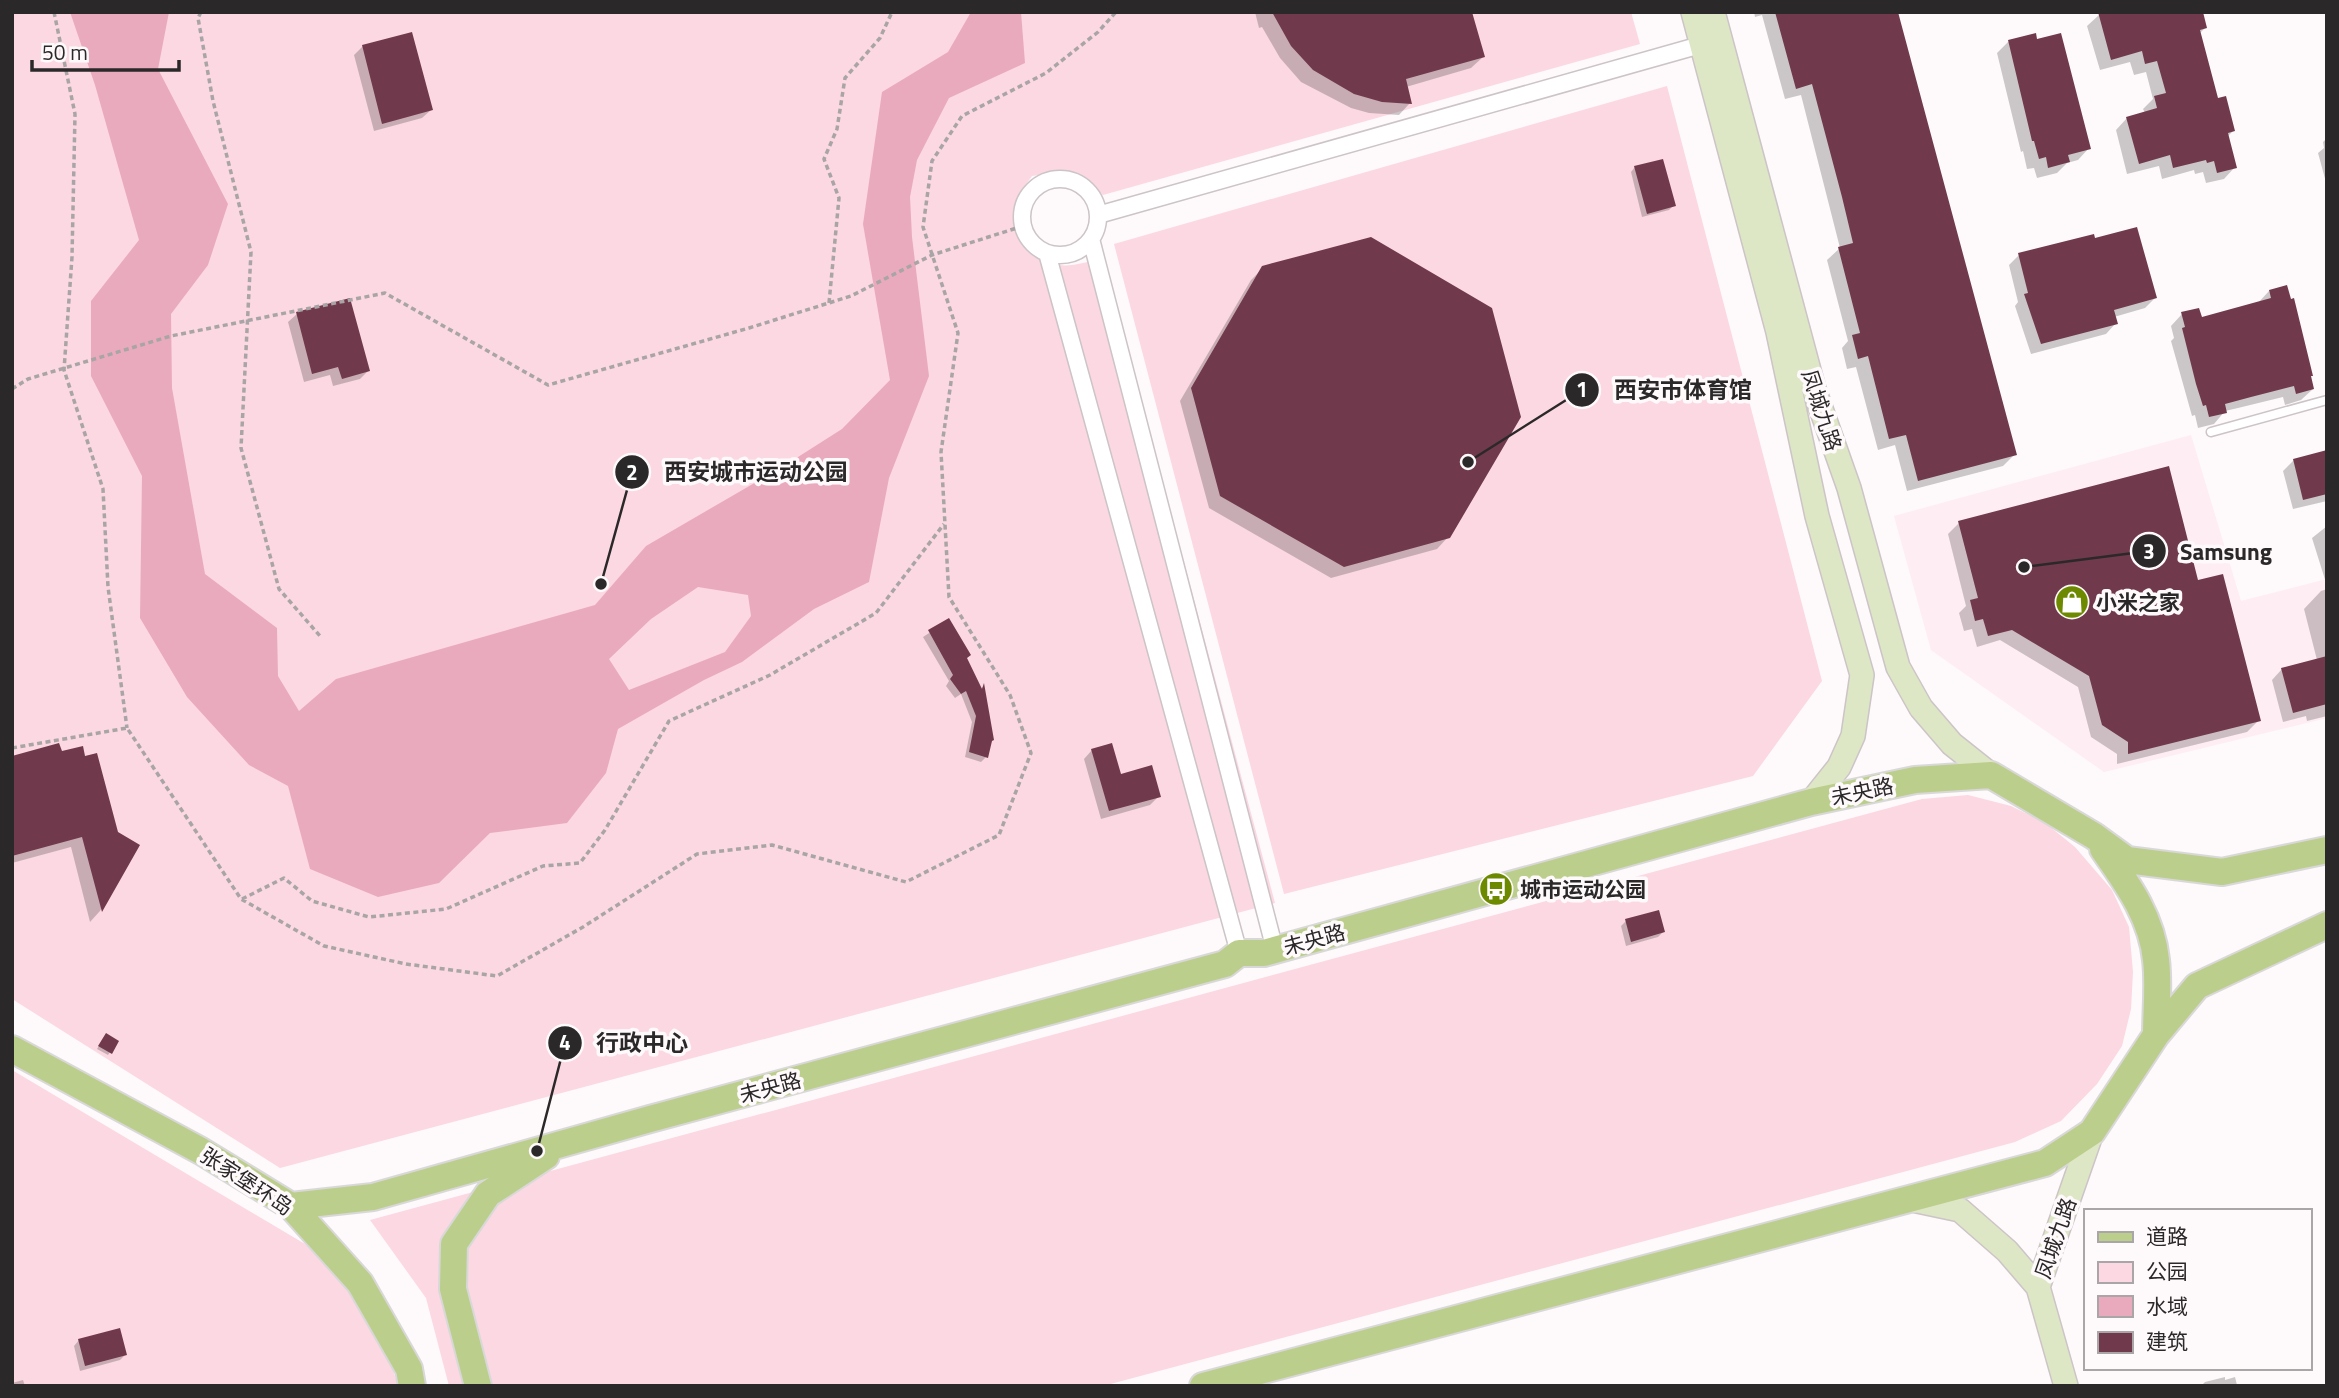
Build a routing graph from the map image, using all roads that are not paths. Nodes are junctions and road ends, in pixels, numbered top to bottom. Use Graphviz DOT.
graph roads {
  1 [pos="1693,12"];
  2 [pos="1713,12"];
  3 [pos="1711,42"];
  4 [pos="1098,215"];
  5 [pos="1091,239"];
  6 [pos="1047,253"];
  7 [pos="2327,400"];
  8 [pos="2211,432"];
  9 [pos="1991,775"];
  10 [pos="1811,802"];
  11 [pos="2094,836"];
  12 [pos="2327,850"];
  13 [pos="2327,925"];
  14 [pos="1275,950"];
  15 [pos="1240,953"];
  16 [pos="2156,1035"];
  17 [pos="12,1049"];
  18 [pos="2092,1132"];
  19 [pos="565,1143"];
  20 [pos="1908,1199"];
  21 [pos="291,1206"];
  22 [pos="2038,1287"];
  23 [pos="412,1386"];
  24 [pos="478,1386"];
  25 [pos="1203,1386"];
  26 [pos="2066,1386"];
  1 -- 3 [label="street, 凤城九路"];
  2 -- 3 [label="street, 凤城九路"];
  3 -- 4 [label="street"];
  3 -- 9 [label="street, 凤城九路"];
  3 -- 10 [label="street, 凤城九路"];
  4 -- 5 [label="street"];
  4 -- 6 [label="street"];
  5 -- 6 [label="street"];
  5 -- 14 [label="street"];
  6 -- 15 [label="street"];
  7 -- 8 [label="lane"];
  9 -- 10 [label="main road, 未央路"];
  9 -- 11 [label="main road"];
  10 -- 14 [label="main road, 未央路"];
  11 -- 12 [label="main road"];
  11 -- 16 [label="main road"];
  13 -- 16 [label="main road"];
  14 -- 15 [label="main road, 未央路"];
  15 -- 19 [label="main road, 未央路"];
  16 -- 18 [label="main road"];
  17 -- 21 [label="main road, 张家堡环岛"];
  18 -- 20 [label="main road"];
  18 -- 22 [label="street, 凤城九路"];
  19 -- 21 [label="main road, 未央路"];
  19 -- 24 [label="main road"];
  20 -- 22 [label="street"];
  20 -- 25 [label="main road"];
  21 -- 23 [label="main road, 张家堡环岛"];
  22 -- 26 [label="street, 凤城九路"];
}
